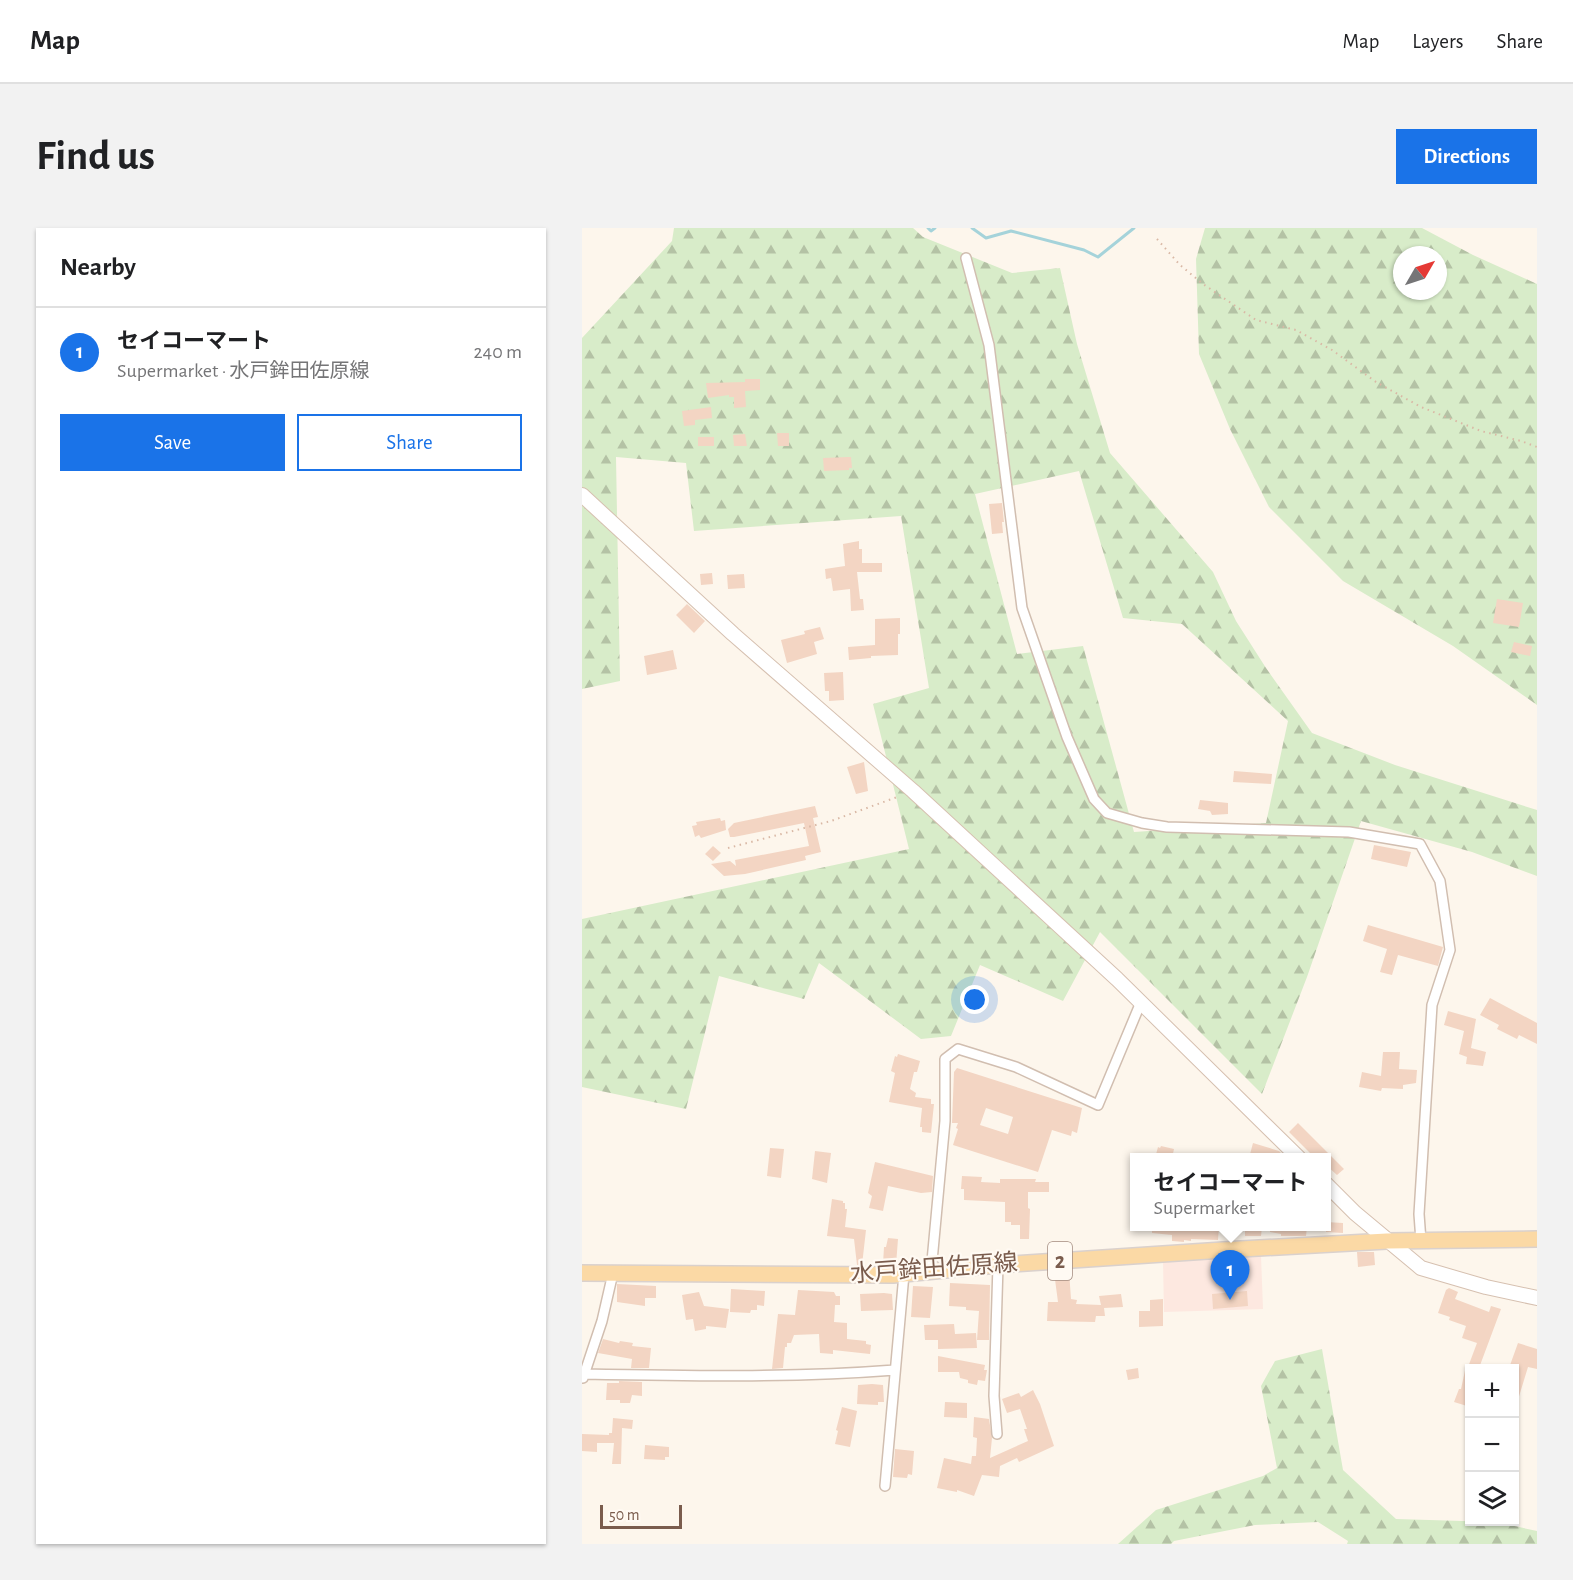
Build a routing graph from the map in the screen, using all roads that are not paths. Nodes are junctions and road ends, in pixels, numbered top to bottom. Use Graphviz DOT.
graph roads {
  1 [pos="966,258"];
  2 [pos="582,495"];
  3 [pos="1141,1002"];
  4 [pos="1294,1153"];
  5 [pos="1331,1189"];
  6 [pos="1537,1239"];
  7 [pos="1387,1241"];
  8 [pos="1421,1241"];
  9 [pos="998,1265"];
  10 [pos="931,1272"];
  11 [pos="582,1273"];
  12 [pos="613,1273"];
  13 [pos="904,1274"];
  14 [pos="1537,1298"];
  15 [pos="895,1370"];
  16 [pos="583,1377"];
  17 [pos="997,1434"];
  18 [pos="885,1486"];
  1 -- 8 [label="street"];
  2 -- 3 [label="street"];
  3 -- 4 [label="street"];
  3 -- 10 [label="street"];
  5 -- 7 [label="street"];
  6 -- 8 [label="main road, 水戸鉾田佐原線 / 2"];
  7 -- 8 [label="main road, 水戸鉾田佐原線 / 2"];
  7 -- 9 [label="main road, 水戸鉾田佐原線 / 2"];
  7 -- 14 [label="street"];
  9 -- 10 [label="main road, 水戸鉾田佐原線 / 2"];
  9 -- 17 [label="street"];
  10 -- 13 [label="main road, 水戸鉾田佐原線 / 2"];
  11 -- 12 [label="main road, 水戸鉾田佐原線 / 2"];
  12 -- 13 [label="main road, 水戸鉾田佐原線 / 2"];
  12 -- 16 [label="street"];
  13 -- 15 [label="street"];
  15 -- 16 [label="street"];
  15 -- 18 [label="street"];
}
